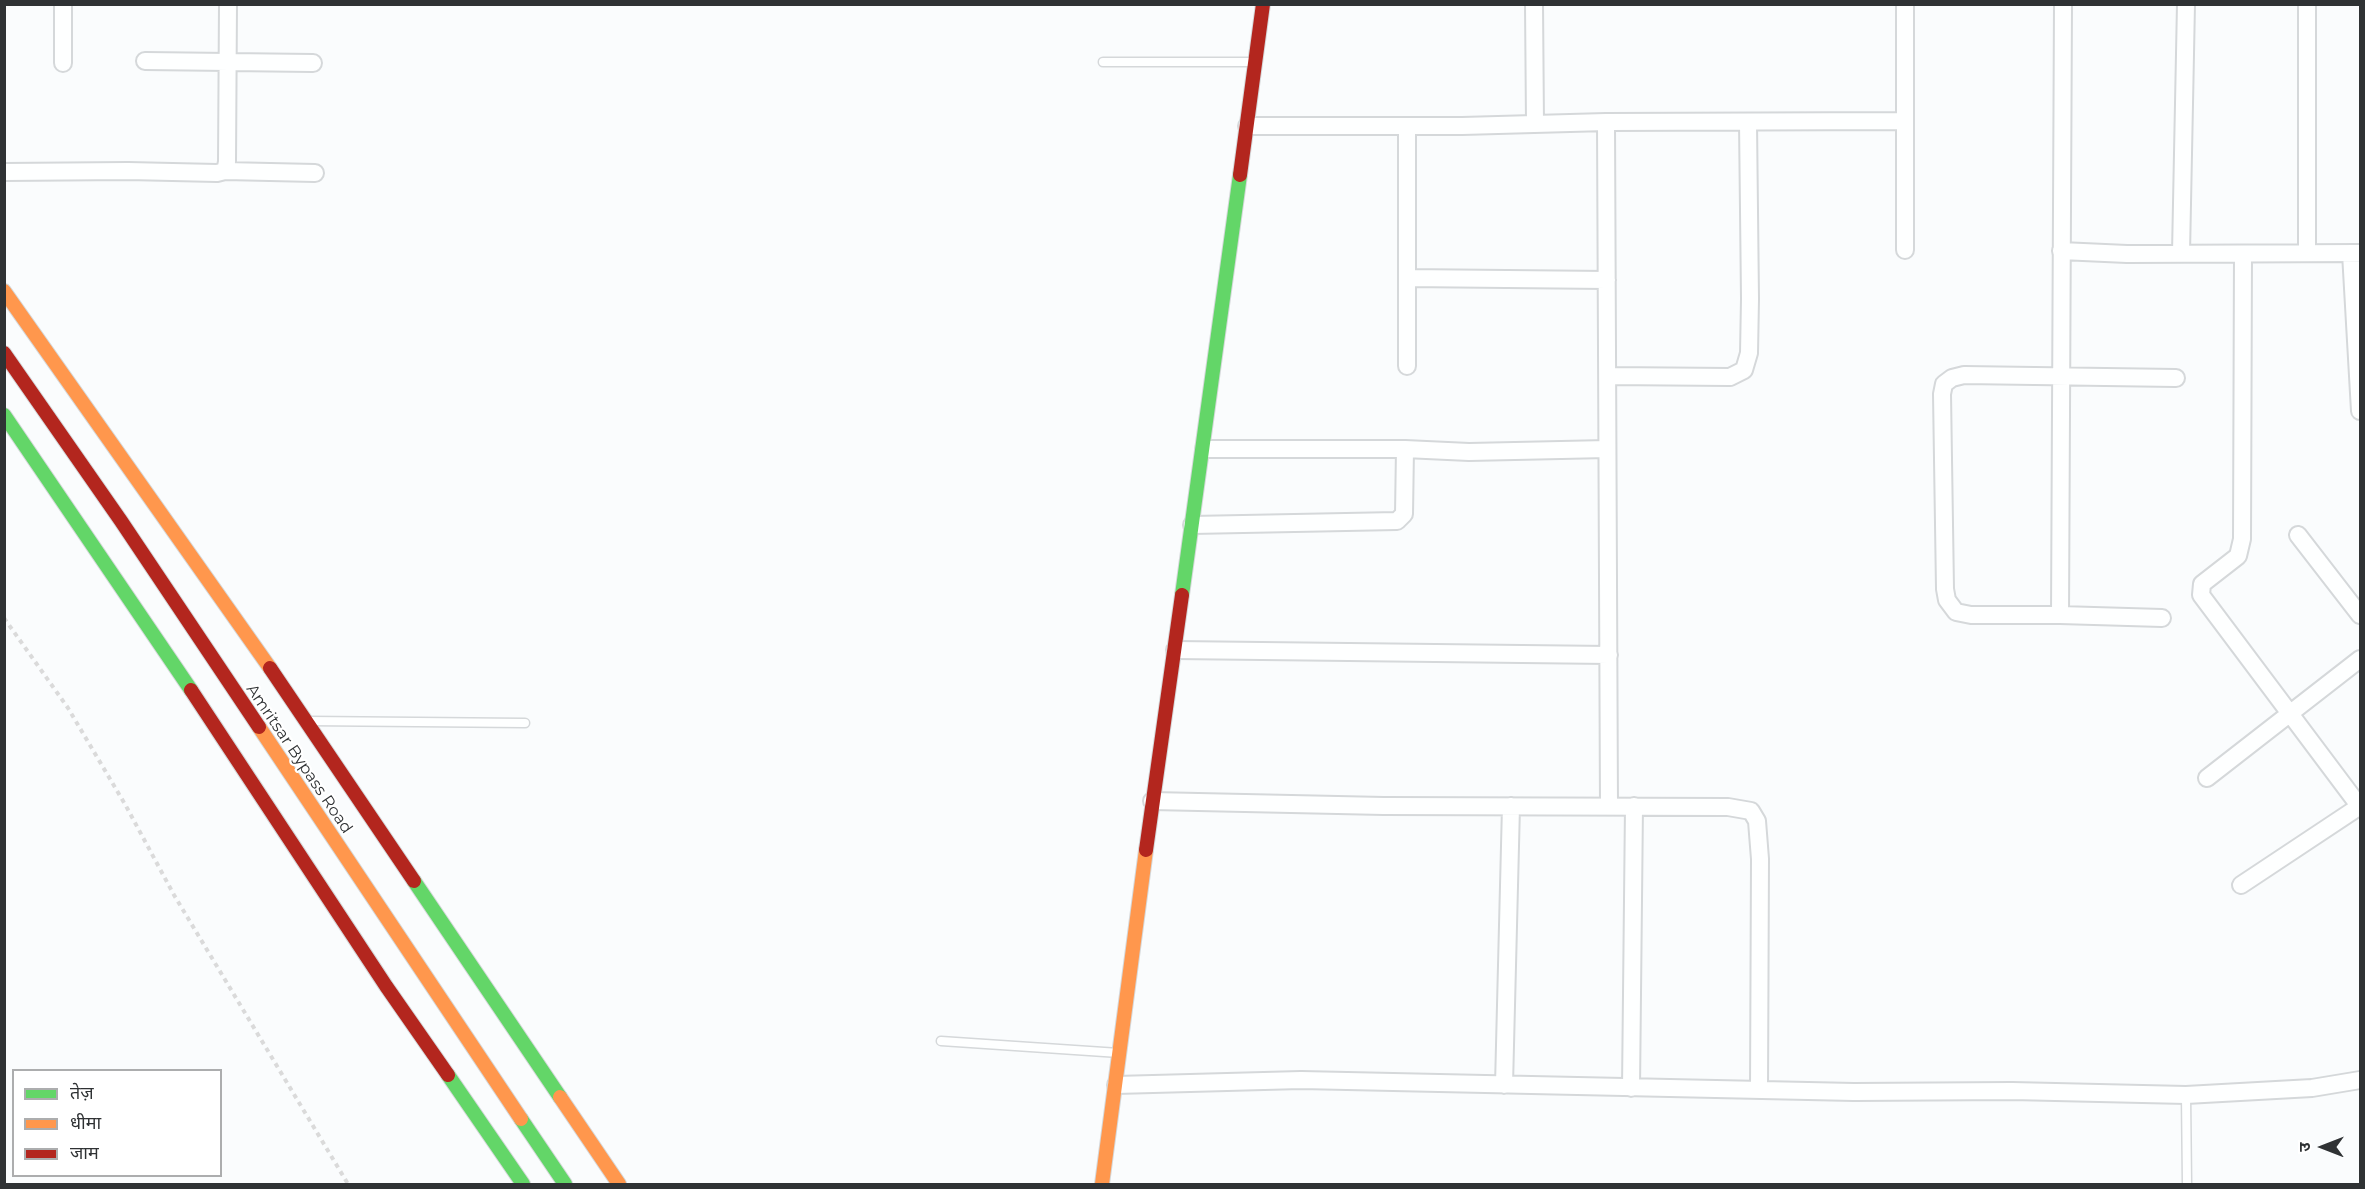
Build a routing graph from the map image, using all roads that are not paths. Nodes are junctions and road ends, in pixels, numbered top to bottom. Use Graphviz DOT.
graph roads {
  1 [pos="63,4"];
  2 [pos="228,4"];
  3 [pos="1263,4"];
  4 [pos="1534,4"];
  5 [pos="1905,4"];
  6 [pos="2063,4"];
  7 [pos="2186,4"];
  8 [pos="2307,4"];
  9 [pos="145,61"];
  10 [pos="228,61"];
  11 [pos="1103,62"];
  12 [pos="1256,62"];
  13 [pos="63,63"];
  14 [pos="313,63"];
  15 [pos="1905,121"];
  16 [pos="1606,122"];
  17 [pos="1748,122"];
  18 [pos="1536,124"];
  19 [pos="1247,126"];
  20 [pos="1407,126"];
  21 [pos="225,171"];
  22 [pos="4,172"];
  23 [pos="315,173"];
  24 [pos="1905,250"];
  25 [pos="2061,251"];
  26 [pos="2307,252"];
  27 [pos="2181,253"];
  28 [pos="2356,253"];
  29 [pos="2243,254"];
  30 [pos="1407,279"];
  31 [pos="1607,280"];
  32 [pos="4,291"];
  33 [pos="4,353"];
  34 [pos="1407,366"];
  35 [pos="1608,376"];
  36 [pos="2061,377"];
  37 [pos="2175,378"];
  38 [pos="2361,411"];
  39 [pos="4,415"];
  40 [pos="1204,448"];
  41 [pos="1405,449"];
  42 [pos="1607,449"];
  43 [pos="1192,525"];
  44 [pos="2298,535"];
  45 [pos="2060,615"];
  46 [pos="2361,615"];
  47 [pos="2162,618"];
  48 [pos="1175,650"];
  49 [pos="1610,655"];
  50 [pos="2361,659"];
  51 [pos="2290,711"];
  52 [pos="304,720"];
  53 [pos="525,723"];
  54 [pos="2206,778"];
  55 [pos="1152,801"];
  56 [pos="1511,806"];
  57 [pos="1610,806"];
  58 [pos="1634,806"];
  59 [pos="2360,806"];
  60 [pos="2241,885"];
  61 [pos="941,1041"];
  62 [pos="1120,1053"];
  63 [pos="2361,1080"];
  64 [pos="1116,1084"];
  65 [pos="1504,1085"];
  66 [pos="1631,1088"];
  67 [pos="1759,1089"];
  68 [pos="2186,1095"];
  69 [pos="523,1185"];
  70 [pos="565,1185"];
  71 [pos="620,1185"];
  72 [pos="1102,1185"];
  73 [pos="2187,1185"];
  1 -- 13 [label="street"];
  2 -- 10 [label="street"];
  3 -- 12 [label="main road"];
  4 -- 18 [label="street"];
  5 -- 15 [label="street"];
  6 -- 25 [label="street"];
  7 -- 27 [label="street"];
  8 -- 26 [label="street"];
  9 -- 10 [label="street"];
  10 -- 14 [label="street"];
  10 -- 21 [label="street"];
  11 -- 12 [label="lane"];
  12 -- 19 [label="main road"];
  15 -- 17 [label="street"];
  15 -- 24 [label="street"];
  16 -- 17 [label="street"];
  16 -- 18 [label="street"];
  16 -- 31 [label="street"];
  17 -- 35 [label="street"];
  18 -- 20 [label="street"];
  19 -- 20 [label="street"];
  19 -- 40 [label="main road"];
  20 -- 30 [label="street"];
  21 -- 22 [label="street"];
  21 -- 23 [label="street"];
  25 -- 27 [label="street"];
  25 -- 36 [label="street"];
  26 -- 28 [label="street"];
  26 -- 29 [label="street"];
  27 -- 29 [label="street"];
  28 -- 38 [label="street"];
  29 -- 51 [label="street"];
  30 -- 31 [label="street"];
  30 -- 34 [label="street"];
  31 -- 35 [label="street"];
  32 -- 52 [label="main road"];
  33 -- 70 [label="main road, Amritsar Bypass Road"];
  35 -- 42 [label="street"];
  36 -- 37 [label="street"];
  36 -- 45 [label="street"];
  36 -- 45 [label="street"];
  39 -- 69 [label="main road"];
  40 -- 41 [label="street"];
  40 -- 43 [label="main road"];
  41 -- 42 [label="street"];
  41 -- 43 [label="street"];
  42 -- 49 [label="street"];
  43 -- 48 [label="main road"];
  44 -- 46 [label="street"];
  45 -- 47 [label="street"];
  48 -- 49 [label="street"];
  48 -- 55 [label="main road"];
  49 -- 57 [label="street"];
  50 -- 51 [label="street"];
  51 -- 54 [label="street"];
  51 -- 59 [label="street"];
  52 -- 53 [label="lane"];
  52 -- 71 [label="main road"];
  55 -- 56 [label="street"];
  55 -- 62 [label="main road"];
  56 -- 57 [label="street"];
  56 -- 65 [label="street"];
  57 -- 58 [label="street"];
  58 -- 66 [label="street"];
  58 -- 67 [label="street"];
  59 -- 60 [label="street"];
  61 -- 62 [label="lane"];
  62 -- 64 [label="main road"];
  63 -- 68 [label="street"];
  64 -- 65 [label="street"];
  64 -- 72 [label="main road"];
  65 -- 66 [label="street"];
  66 -- 67 [label="street"];
  67 -- 68 [label="street"];
  68 -- 73 [label="lane"];
}
